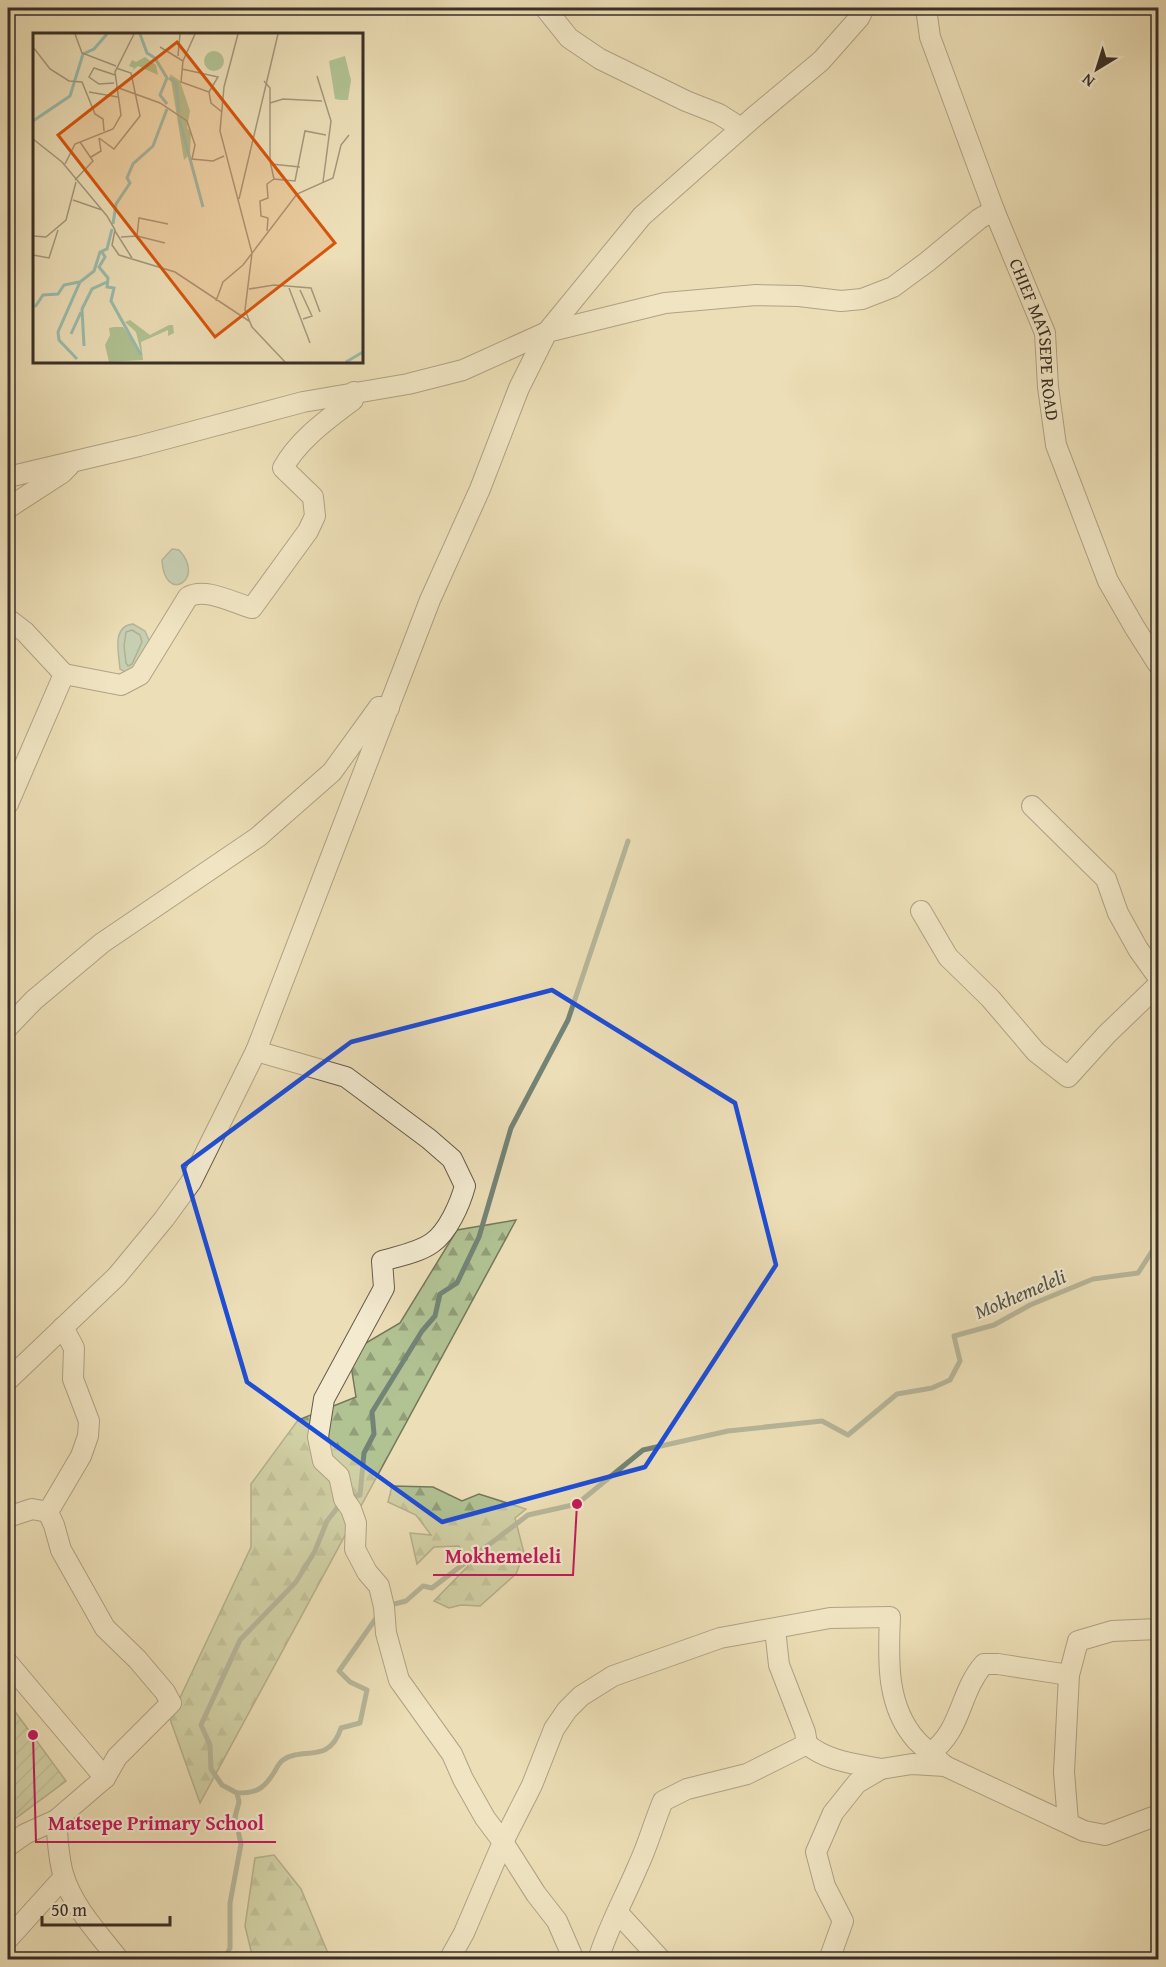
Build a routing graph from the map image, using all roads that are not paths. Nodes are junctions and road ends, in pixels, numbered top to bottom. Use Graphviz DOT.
graph roads {
  1 [pos="545,8"];
  2 [pos="864,8"];
  3 [pos="926,8"];
  4 [pos="741,128"];
  5 [pos="994,210"];
  6 [pos="547,332"];
  7 [pos="354,392"];
  8 [pos="74,462"];
  9 [pos="8,477"];
  10 [pos="8,508"];
  11 [pos="8,619"];
  12 [pos="1158,664"];
  13 [pos="64,674"];
  14 [pos="389,708"];
  15 [pos="12,779"];
  16 [pos="8,804"];
  17 [pos="1032,806"];
  18 [pos="921,911"];
  19 [pos="1158,977"];
  20 [pos="1158,985"];
  21 [pos="8,1027"];
  22 [pos="256,1051"];
  23 [pos="63,1327"];
  24 [pos="8,1380"];
  25 [pos="48,1512"];
  26 [pos="8,1518"];
  27 [pos="775,1629"];
  28 [pos="1158,1629"];
  29 [pos="8,1663"];
  30 [pos="1069,1675"];
  31 [pos="807,1744"];
  32 [pos="930,1753"];
  33 [pos="945,1766"];
  34 [pos="881,1769"];
  35 [pos="105,1778"];
  36 [pos="1158,1815"];
  37 [pos="56,1820"];
  38 [pos="1068,1822"];
  39 [pos="25,1834"];
  40 [pos="503,1842"];
  41 [pos="8,1846"];
  42 [pos="59,1853"];
  43 [pos="64,1877"];
  44 [pos="618,1913"];
  45 [pos="8,1939"];
  46 [pos="119,1959"];
  47 [pos="449,1959"];
  48 [pos="574,1959"];
  49 [pos="597,1959"];
  50 [pos="661,1959"];
  51 [pos="829,1959"];
  1 -- 4 [label="street"];
  2 -- 4 [label="street"];
  3 -- 5 [label="street, CHIEF MATSEPE ROAD"];
  4 -- 6 [label="street"];
  5 -- 6 [label="street"];
  5 -- 12 [label="street, CHIEF MATSEPE ROAD"];
  6 -- 7 [label="street"];
  6 -- 14 [label="street"];
  7 -- 8 [label="street"];
  7 -- 13 [label="street"];
  8 -- 9 [label="street"];
  8 -- 10 [label="street"];
  11 -- 13 [label="street"];
  13 -- 15 [label="street"];
  14 -- 21 [label="street"];
  14 -- 22 [label="street"];
  15 -- 16 [label="street"];
  17 -- 19 [label="street"];
  18 -- 20 [label="street"];
  22 -- 23 [label="street"];
  22 -- 40 [label="street"];
  23 -- 24 [label="street"];
  23 -- 25 [label="street"];
  25 -- 26 [label="street"];
  25 -- 35 [label="street"];
  27 -- 31 [label="street"];
  27 -- 32 [label="street"];
  27 -- 40 [label="street"];
  28 -- 30 [label="street"];
  29 -- 35 [label="street"];
  30 -- 32 [label="street"];
  30 -- 38 [label="street"];
  31 -- 34 [label="street"];
  31 -- 44 [label="street"];
  32 -- 33 [label="street"];
  33 -- 34 [label="street"];
  33 -- 38 [label="street"];
  34 -- 51 [label="street"];
  35 -- 37 [label="street"];
  36 -- 38 [label="street"];
  37 -- 39 [label="street"];
  37 -- 42 [label="street"];
  39 -- 41 [label="street"];
  39 -- 42 [label="street"];
  40 -- 47 [label="street"];
  40 -- 48 [label="street"];
  42 -- 43 [label="street"];
  43 -- 45 [label="street"];
  43 -- 46 [label="street"];
  44 -- 49 [label="street"];
  44 -- 50 [label="street"];
}
